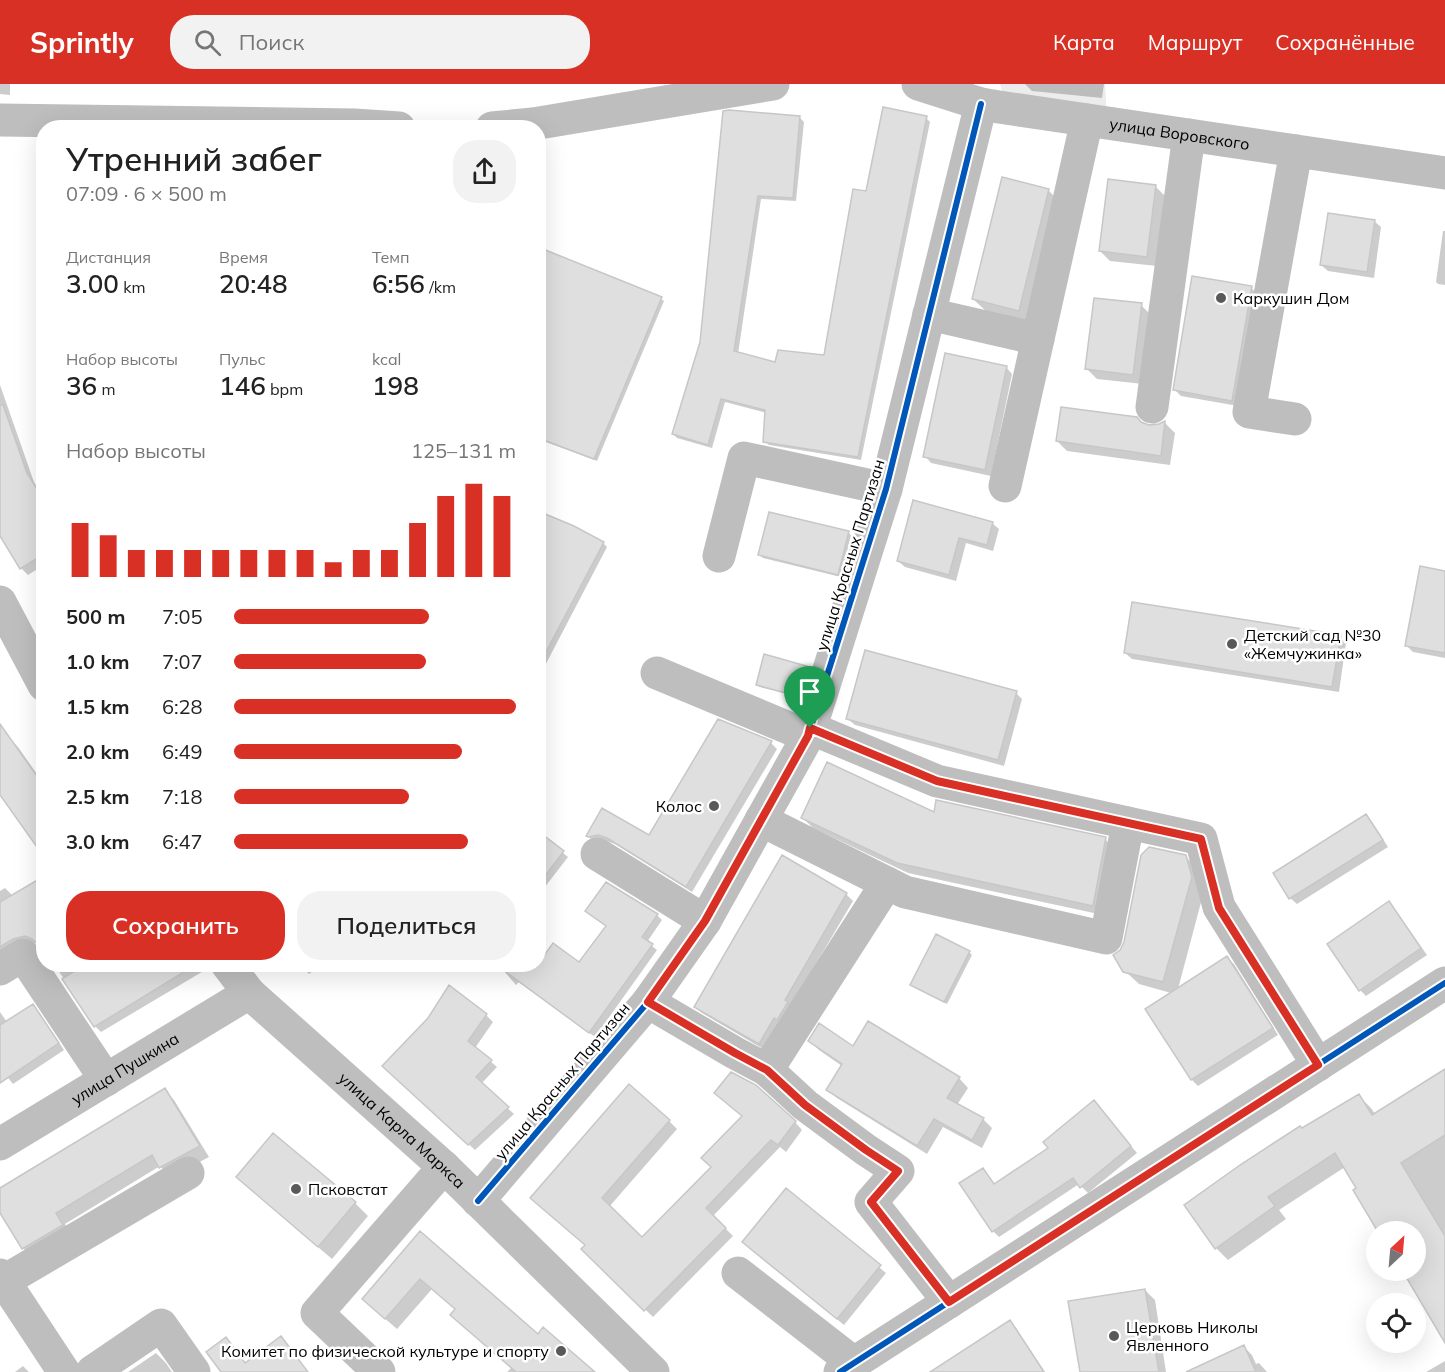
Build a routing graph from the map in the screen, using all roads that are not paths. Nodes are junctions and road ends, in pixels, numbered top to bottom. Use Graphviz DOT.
graph roads {
  1 [pos="773,84"];
  2 [pos="918,84"];
  3 [pos="981,104"];
  4 [pos="0,120"];
  5 [pos="1086,120"];
  6 [pos="36,121"];
  7 [pos="546,122"];
  8 [pos="1189,135"];
  9 [pos="1296,151"];
  10 [pos="1445,173"];
  11 [pos="929,314"];
  12 [pos="1038,339"];
  13 [pos="1152,407"];
  14 [pos="1295,419"];
  15 [pos="1005,486"];
  16 [pos="886,489"];
  17 [pos="719,556"];
  18 [pos="0,602"];
  19 [pos="36,670"];
  20 [pos="657,673"];
  21 [pos="809,732"];
  22 [pos="761,820"];
  23 [pos="1128,823"];
  24 [pos="597,854"];
  25 [pos="887,883"];
  26 [pos="705,921"];
  27 [pos="0,969"];
  28 [pos="233,972"];
  29 [pos="1445,983"];
  30 [pos="249,993"];
  31 [pos="648,1002"];
  32 [pos="1318,1065"];
  33 [pos="767,1070"];
  34 [pos="106,1080"];
  35 [pos="0,1144"];
  36 [pos="444,1167"];
  37 [pos="188,1173"];
  38 [pos="478,1201"];
  39 [pos="738,1273"];
  40 [pos="2,1278"];
  41 [pos="949,1302"];
  42 [pos="847,1368"];
  43 [pos="64,1372"];
  44 [pos="92,1372"];
  45 [pos="194,1372"];
  46 [pos="379,1372"];
  47 [pos="653,1372"];
  1 -- 7 [label="street"];
  2 -- 3 [label="street, улица Воровского"];
  3 -- 5 [label="street, улица Воровского"];
  3 -- 11 [label="street, улица Красных Партизан"];
  4 -- 6 [label="street"];
  5 -- 8 [label="street, улица Воровского"];
  5 -- 12 [label="street"];
  8 -- 9 [label="street, улица Воровского"];
  8 -- 13 [label="street"];
  9 -- 10 [label="street, улица Воровского"];
  9 -- 14 [label="street"];
  11 -- 12 [label="street"];
  11 -- 16 [label="street, улица Красных Партизан"];
  12 -- 15 [label="street"];
  16 -- 17 [label="street"];
  16 -- 21 [label="street, улица Красных Партизан"];
  18 -- 19 [label="street"];
  20 -- 21 [label="street"];
  21 -- 22 [label="street, улица Красных Партизан"];
  21 -- 23 [label="street"];
  22 -- 25 [label="street"];
  22 -- 26 [label="street, улица Красных Партизан"];
  23 -- 25 [label="street"];
  23 -- 32 [label="street"];
  24 -- 26 [label="street"];
  25 -- 33 [label="street"];
  26 -- 31 [label="street, улица Красных Партизан"];
  27 -- 34 [label="street"];
  28 -- 30 [label="street, улица Карла Маркса"];
  29 -- 32 [label="street"];
  30 -- 34 [label="street, улица Пушкина"];
  30 -- 36 [label="street, улица Карла Маркса"];
  31 -- 33 [label="street"];
  31 -- 38 [label="street, улица Красных Партизан"];
  32 -- 41 [label="street"];
  33 -- 41 [label="street"];
  34 -- 35 [label="street, улица Пушкина"];
  36 -- 38 [label="street, улица Карла Маркса"];
  36 -- 46 [label="street"];
  37 -- 40 [label="street"];
  38 -- 47 [label="street, улица Карла Маркса"];
  39 -- 42 [label="street"];
  40 -- 43 [label="street"];
  41 -- 42 [label="street"];
  44 -- 45 [label="street"];
}
